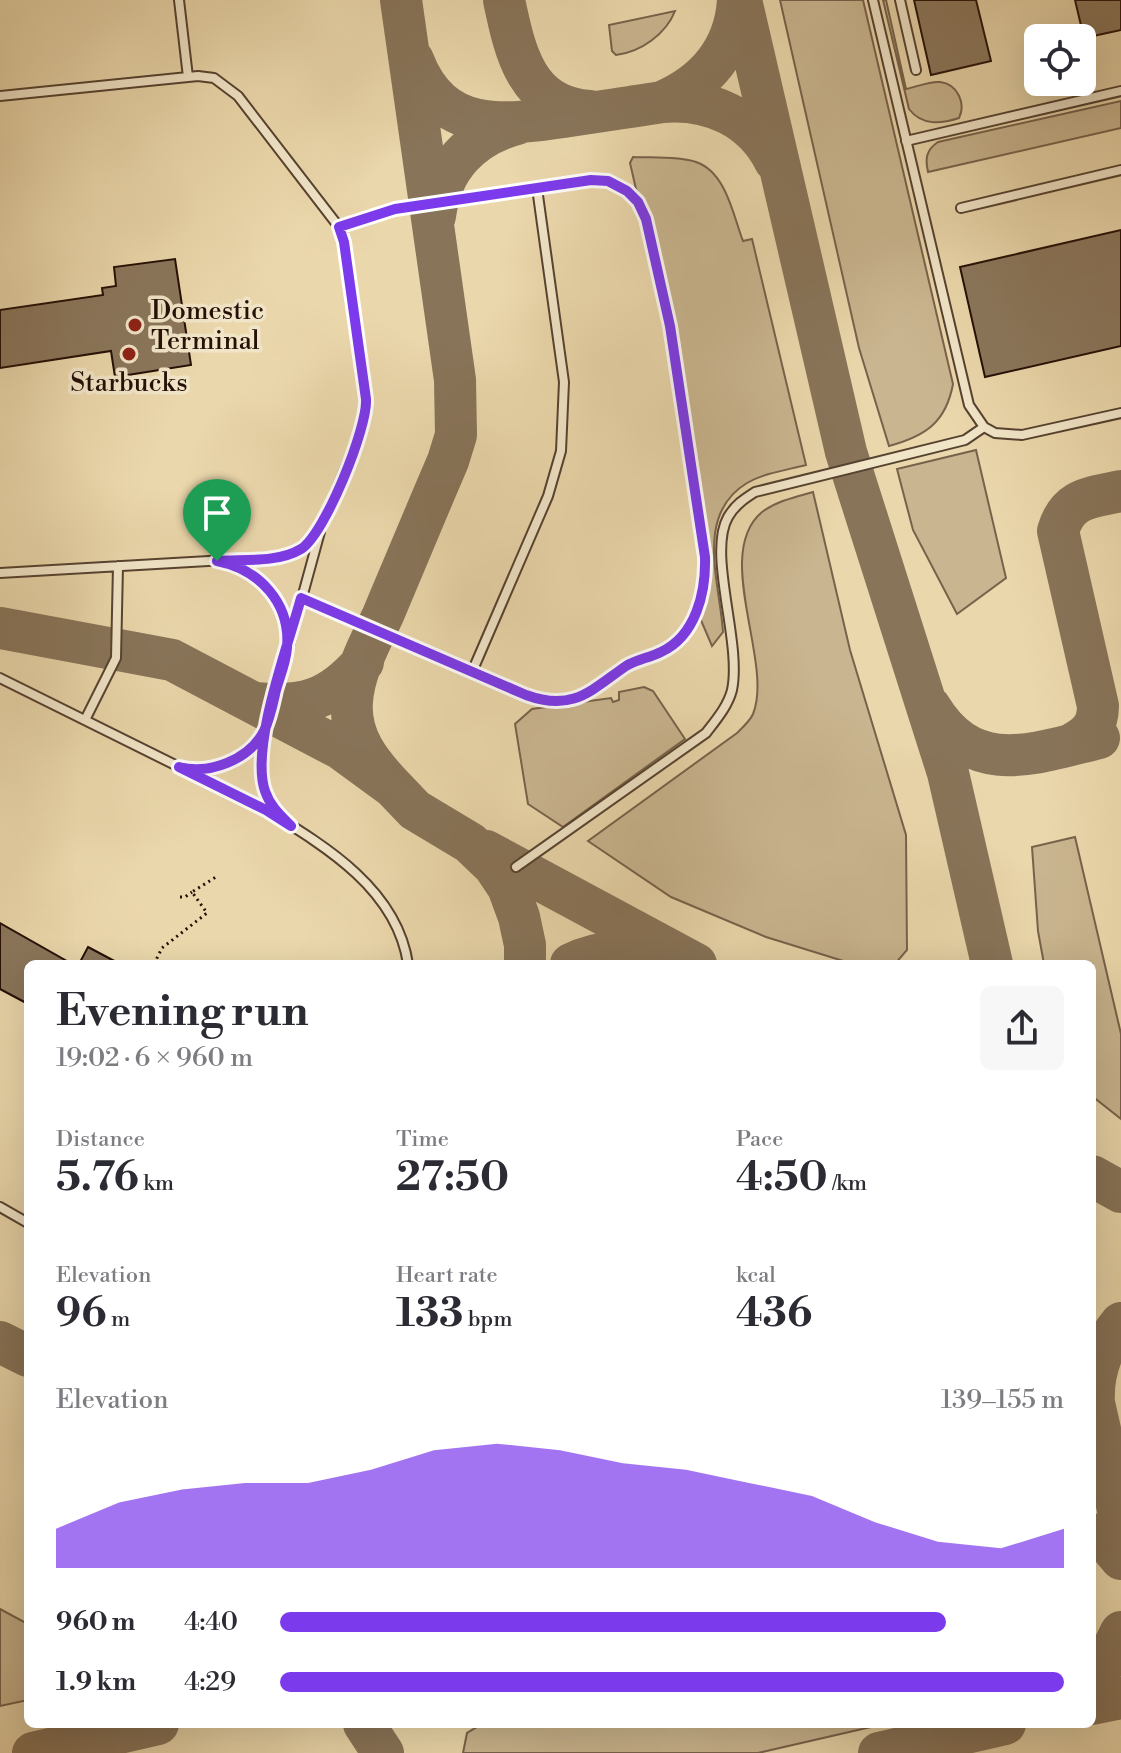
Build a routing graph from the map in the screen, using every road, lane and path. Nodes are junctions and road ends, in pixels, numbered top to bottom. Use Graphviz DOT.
graph roads {
  1 [pos="179,0"];
  2 [pos="873,0"];
  3 [pos="900,0"];
  4 [pos="916,70"];
  5 [pos="188,77"];
  6 [pos="1121,91"];
  7 [pos="0,96"];
  8 [pos="906,141"];
  9 [pos="1121,170"];
  10 [pos="537,188"];
  11 [pos="961,208"];
  12 [pos="339,227"];
  13 [pos="1121,413"];
  14 [pos="984,427"];
  15 [pos="324,520"];
  16 [pos="217,561"];
  17 [pos="118,566"];
  18 [pos="0,573"];
  19 [pos="301,598"];
  20 [pos="287,652"];
  21 [pos="472,672"];
  22 [pos="0,678"];
  23 [pos="86,718"];
  24 [pos="265,728"];
  25 [pos="179,767"];
  26 [pos="291,826"];
  27 [pos="516,867"];
  28 [pos="216,877"];
  29 [pos="192,892"];
  30 [pos="180,897"];
  31 [pos="156,960"];
  32 [pos="407,960"];
  33 [pos="0,1207"];
  34 [pos="24,1221"];
  1 -- 5 [label="lane"];
  2 -- 8 [label="lane"];
  3 -- 4 [label="lane"];
  5 -- 7 [label="lane"];
  5 -- 12 [label="lane"];
  6 -- 8 [label="lane"];
  8 -- 14 [label="lane"];
  9 -- 11 [label="lane"];
  10 -- 12 [label="lane"];
  10 -- 21 [label="lane"];
  10 -- 21 [label="lane"];
  12 -- 15 [label="lane"];
  13 -- 14 [label="lane"];
  14 -- 27 [label="lane"];
  15 -- 16 [label="lane"];
  15 -- 19 [label="lane"];
  16 -- 17 [label="lane"];
  16 -- 20 [label="lane"];
  17 -- 18 [label="lane"];
  17 -- 23 [label="lane"];
  19 -- 20 [label="lane"];
  19 -- 21 [label="lane"];
  20 -- 24 [label="lane"];
  22 -- 23 [label="lane"];
  23 -- 25 [label="lane"];
  24 -- 25 [label="lane"];
  24 -- 26 [label="lane"];
  25 -- 26 [label="lane"];
  26 -- 32 [label="lane"];
  28 -- 29 [label="path"];
  29 -- 30 [label="path"];
  29 -- 31 [label="path"];
  33 -- 34 [label="lane"];
}
